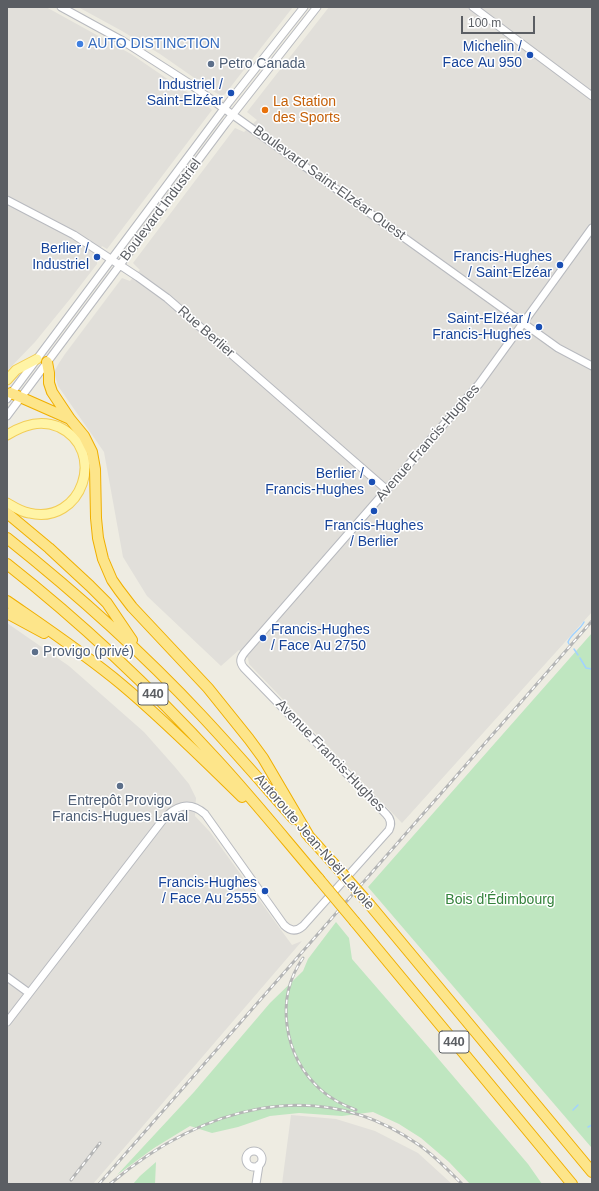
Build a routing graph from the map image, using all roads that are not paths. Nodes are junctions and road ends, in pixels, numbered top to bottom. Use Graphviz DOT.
graph roads {
  1 [pos="61,7"];
  2 [pos="304,7"];
  3 [pos="317,7"];
  4 [pos="473,7"];
  5 [pos="592,96"];
  6 [pos="225,108"];
  7 [pos="233,114"];
  8 [pos="7,200"];
  9 [pos="592,228"];
  10 [pos="111,260"];
  11 [pos="120,265"];
  12 [pos="524,323"];
  13 [pos="37,359"];
  14 [pos="47,362"];
  15 [pos="592,366"];
  16 [pos="7,380"];
  17 [pos="9,396"];
  18 [pos="21,397"];
  19 [pos="7,416"];
  20 [pos="70,419"];
  21 [pos="7,435"];
  22 [pos="387,490"];
  23 [pos="7,503"];
  24 [pos="7,513"];
  25 [pos="7,538"];
  26 [pos="7,564"];
  27 [pos="7,601"];
  28 [pos="7,613"];
  29 [pos="143,656"];
  30 [pos="89,658"];
  31 [pos="284,838"];
  32 [pos="310,838"];
  33 [pos="7,977"];
  34 [pos="29,993"];
  35 [pos="7,1022"];
  36 [pos="554,1162"];
  37 [pos="259,1165"];
  38 [pos="592,1172"];
  39 [pos="256,1184"];
  40 [pos="563,1184"];
  41 [pos="572,1184"];
  1 -- 6 [label="street, Boulevard Saint-Elzéar Ouest"];
  2 -- 6 [label="street, Boulevard Industriel"];
  3 -- 7 [label="street, Boulevard Industriel"];
  4 -- 5 [label="street"];
  6 -- 7 [label="street, Boulevard Saint-Elzéar Ouest"];
  6 -- 10 [label="street, Boulevard Industriel"];
  7 -- 11 [label="street, Boulevard Industriel"];
  7 -- 12 [label="street, Boulevard Saint-Elzéar Ouest"];
  8 -- 10 [label="street, Rue Berlier"];
  9 -- 12 [label="street, Avenue Francis-Hughes"];
  10 -- 11 [label="street, Rue Berlier"];
  10 -- 13 [label="street, Boulevard Industriel"];
  11 -- 14 [label="street, Boulevard Industriel"];
  11 -- 22 [label="street, Rue Berlier"];
  12 -- 15 [label="street, Boulevard Saint-Elzéar Ouest"];
  12 -- 22 [label="street, Avenue Francis-Hughes"];
  13 -- 16 [label="main road"];
  13 -- 17 [label="street, Boulevard Industriel"];
  14 -- 18 [label="street, Boulevard Industriel"];
  14 -- 20 [label="highway"];
  17 -- 18 [label="highway"];
  18 -- 19 [label="street, Boulevard Industriel"];
  18 -- 20 [label="highway"];
  20 -- 32 [label="highway"];
  21 -- 23 [label="main road"];
  22 -- 34 [label="street, Avenue Francis-Hughes"];
  24 -- 29 [label="highway"];
  25 -- 29 [label="highway, Autoroute Jean-Noël-Lavoie / 440"];
  26 -- 31 [label="highway, Autoroute Jean-Noël-Lavoie / 440"];
  27 -- 30 [label="highway"];
  28 -- 30 [label="highway"];
  29 -- 32 [label="highway, Autoroute Jean-Noël-Lavoie / 440"];
  30 -- 31 [label="highway"];
  31 -- 36 [label="highway, Autoroute Jean-Noël-Lavoie / 440, bridge"];
  32 -- 38 [label="highway, Autoroute Jean-Noël-Lavoie / 440, bridge"];
  33 -- 34 [label="street"];
  34 -- 35 [label="street, Avenue Francis-Hughes"];
  36 -- 40 [label="highway"];
  36 -- 41 [label="highway, Autoroute Jean-Noël-Lavoie / 440"];
  37 -- 39 [label="street"];
}
